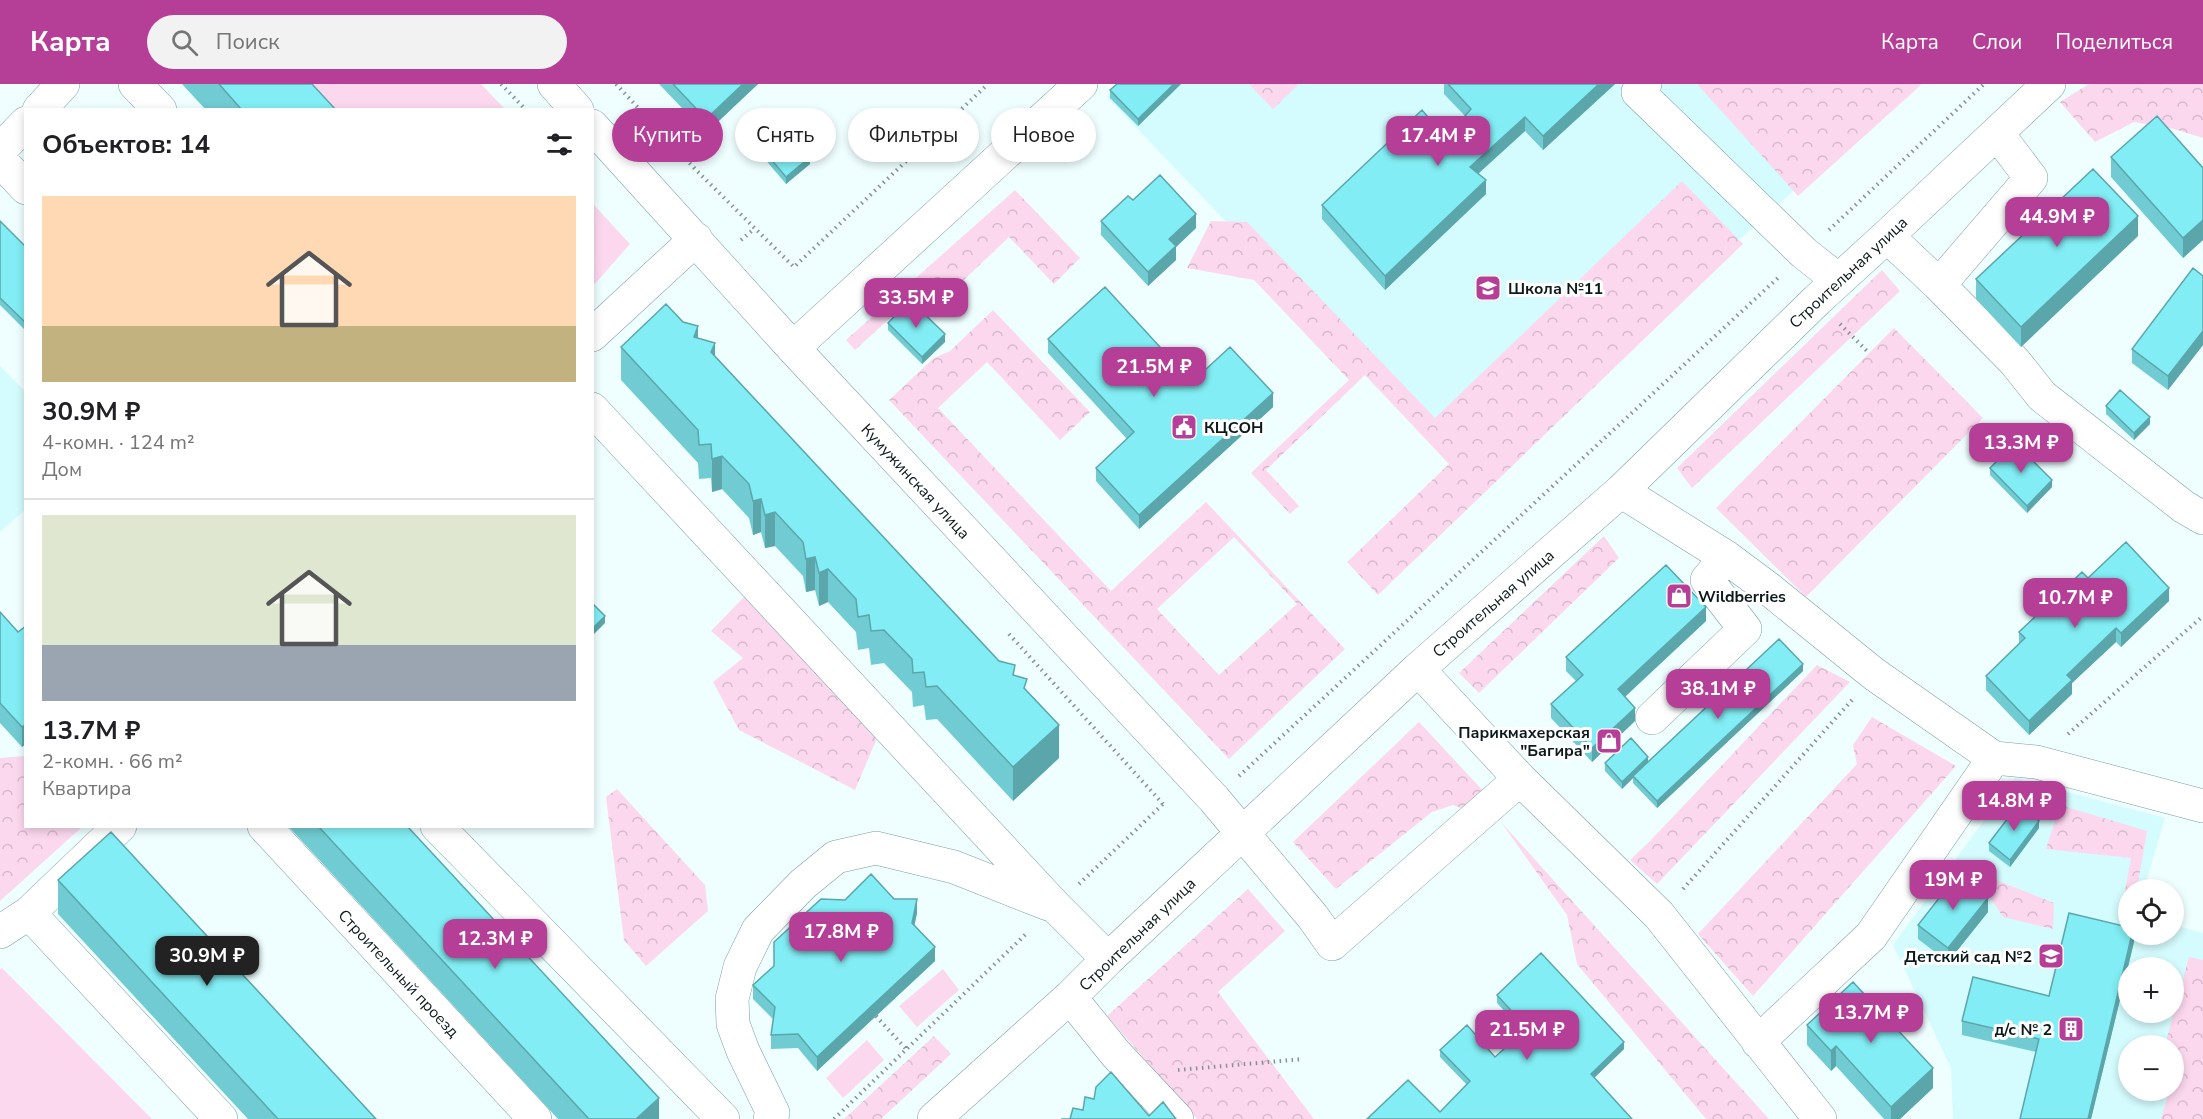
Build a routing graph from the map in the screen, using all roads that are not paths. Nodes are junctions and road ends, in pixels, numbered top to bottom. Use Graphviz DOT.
graph roads {
  1 [pos="63,84"];
  2 [pos="135,84"];
  3 [pos="554,84"];
  4 [pos="1081,84"];
  5 [pos="1645,84"];
  6 [pos="2049,84"];
  7 [pos="41,108"];
  8 [pos="158,108"];
  9 [pos="575,108"];
  10 [pos="24,125"];
  11 [pos="594,128"];
  12 [pos="1997,133"];
  13 [pos="0,150"];
  14 [pos="0,160"];
  15 [pos="24,186"];
  16 [pos="1887,236"];
  17 [pos="696,239"];
  18 [pos="1838,280"];
  19 [pos="1939,285"];
  20 [pos="594,333"];
  21 [pos="793,348"];
  22 [pos="594,411"];
  23 [pos="1621,491"];
  24 [pos="2203,518"];
  25 [pos="1726,557"];
  26 [pos="1418,669"];
  27 [pos="1652,718"];
  28 [pos="1994,758"];
  29 [pos="1520,779"];
  30 [pos="2203,806"];
  31 [pos="118,828"];
  32 [pos="266,828"];
  33 [pos="439,828"];
  34 [pos="1243,833"];
  35 [pos="1055,906"];
  36 [pos="29,913"];
  37 [pos="0,932"];
  38 [pos="1108,959"];
  39 [pos="1071,997"];
  40 [pos="1758,1042"];
  41 [pos="221,1119"];
  42 [pos="535,1119"];
  43 [pos="723,1119"];
  44 [pos="770,1119"];
  45 [pos="934,1119"];
  46 [pos="1177,1119"];
  47 [pos="1820,1119"];
  1 -- 7 [label="street"];
  2 -- 8 [label="street"];
  3 -- 9 [label="street"];
  4 -- 21 [label="street"];
  5 -- 18 [label="street"];
  6 -- 12 [label="street, Строительная улица"];
  10 -- 13 [label="street"];
  11 -- 17 [label="street, Кумужинская улица"];
  12 -- 16 [label="street, Строительная улица"];
  12 -- 19 [label="street"];
  14 -- 15 [label="street"];
  16 -- 18 [label="street, Строительная улица"];
  16 -- 19 [label="street"];
  17 -- 20 [label="street"];
  17 -- 21 [label="street, Кумужинская улица"];
  18 -- 23 [label="street, Строительная улица"];
  19 -- 24 [label="street"];
  21 -- 34 [label="street, Кумужинская улица"];
  22 -- 35 [label="street"];
  23 -- 25 [label="street"];
  23 -- 26 [label="street, Строительная улица"];
  25 -- 27 [label="street"];
  25 -- 28 [label="street"];
  26 -- 29 [label="street"];
  26 -- 34 [label="street, Строительная улица"];
  28 -- 30 [label="street"];
  28 -- 40 [label="street"];
  29 -- 34 [label="street, Кумужинская улица"];
  29 -- 40 [label="street"];
  31 -- 36 [label="street"];
  32 -- 42 [label="street, Строительный проезд"];
  33 -- 43 [label="street"];
  34 -- 38 [label="street, Строительная улица"];
  35 -- 38 [label="street"];
  35 -- 44 [label="street"];
  36 -- 37 [label="street"];
  36 -- 41 [label="street"];
  38 -- 39 [label="street, Строительная улица"];
  39 -- 45 [label="street, Строительная улица"];
  39 -- 46 [label="street"];
  40 -- 47 [label="street"];
}
